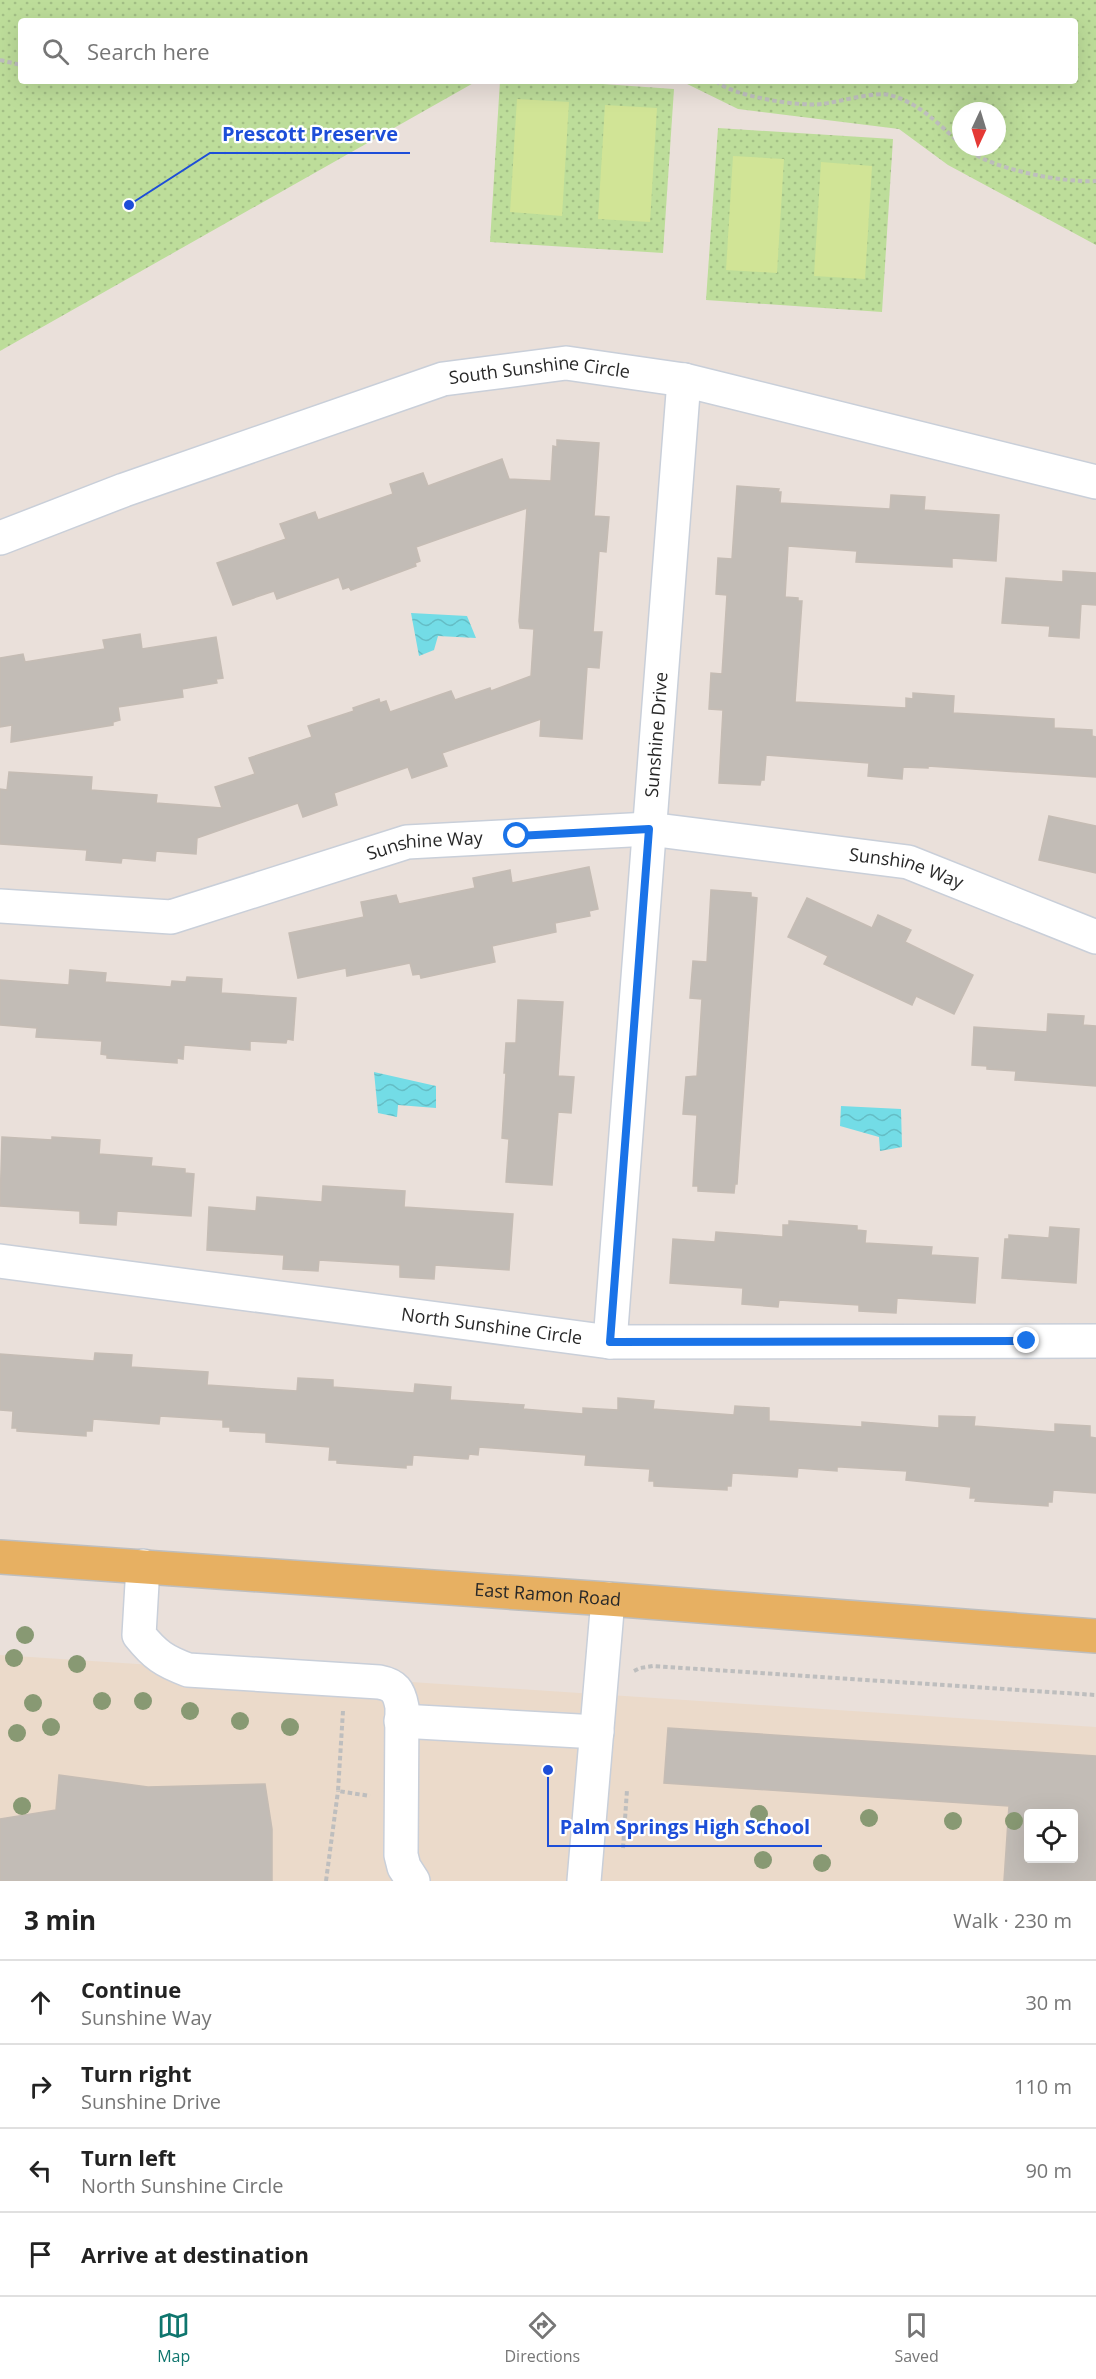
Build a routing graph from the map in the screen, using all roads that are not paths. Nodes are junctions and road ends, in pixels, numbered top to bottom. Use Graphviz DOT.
graph roads {
  1 [pos="684,380"];
  2 [pos="1096,482"];
  3 [pos="0,538"];
  4 [pos="649,829"];
  5 [pos="0,906"];
  6 [pos="1096,937"];
  7 [pos="0,1261"];
  8 [pos="1096,1341"];
  9 [pos="610,1342"];
  10 [pos="0,1557"];
  11 [pos="143,1566"];
  12 [pos="608,1599"];
  13 [pos="1096,1636"];
  14 [pos="401,1721"];
  15 [pos="597,1732"];
  16 [pos="413,1881"];
  17 [pos="584,1881"];
  1 -- 2 [label="street, South Sunshine Circle"];
  1 -- 3 [label="street, South Sunshine Circle"];
  1 -- 4 [label="street, Sunshine Drive"];
  4 -- 5 [label="street, Sunshine Way"];
  4 -- 6 [label="street, Sunshine Way"];
  4 -- 9 [label="street, Sunshine Drive"];
  7 -- 9 [label="street, North Sunshine Circle"];
  8 -- 9 [label="street, North Sunshine Circle"];
  10 -- 11 [label="main road, East Ramon Road"];
  11 -- 12 [label="main road, East Ramon Road"];
  11 -- 14 [label="street"];
  12 -- 13 [label="main road, East Ramon Road"];
  12 -- 15 [label="street"];
  14 -- 15 [label="street"];
  14 -- 16 [label="street"];
  15 -- 17 [label="street"];
}
